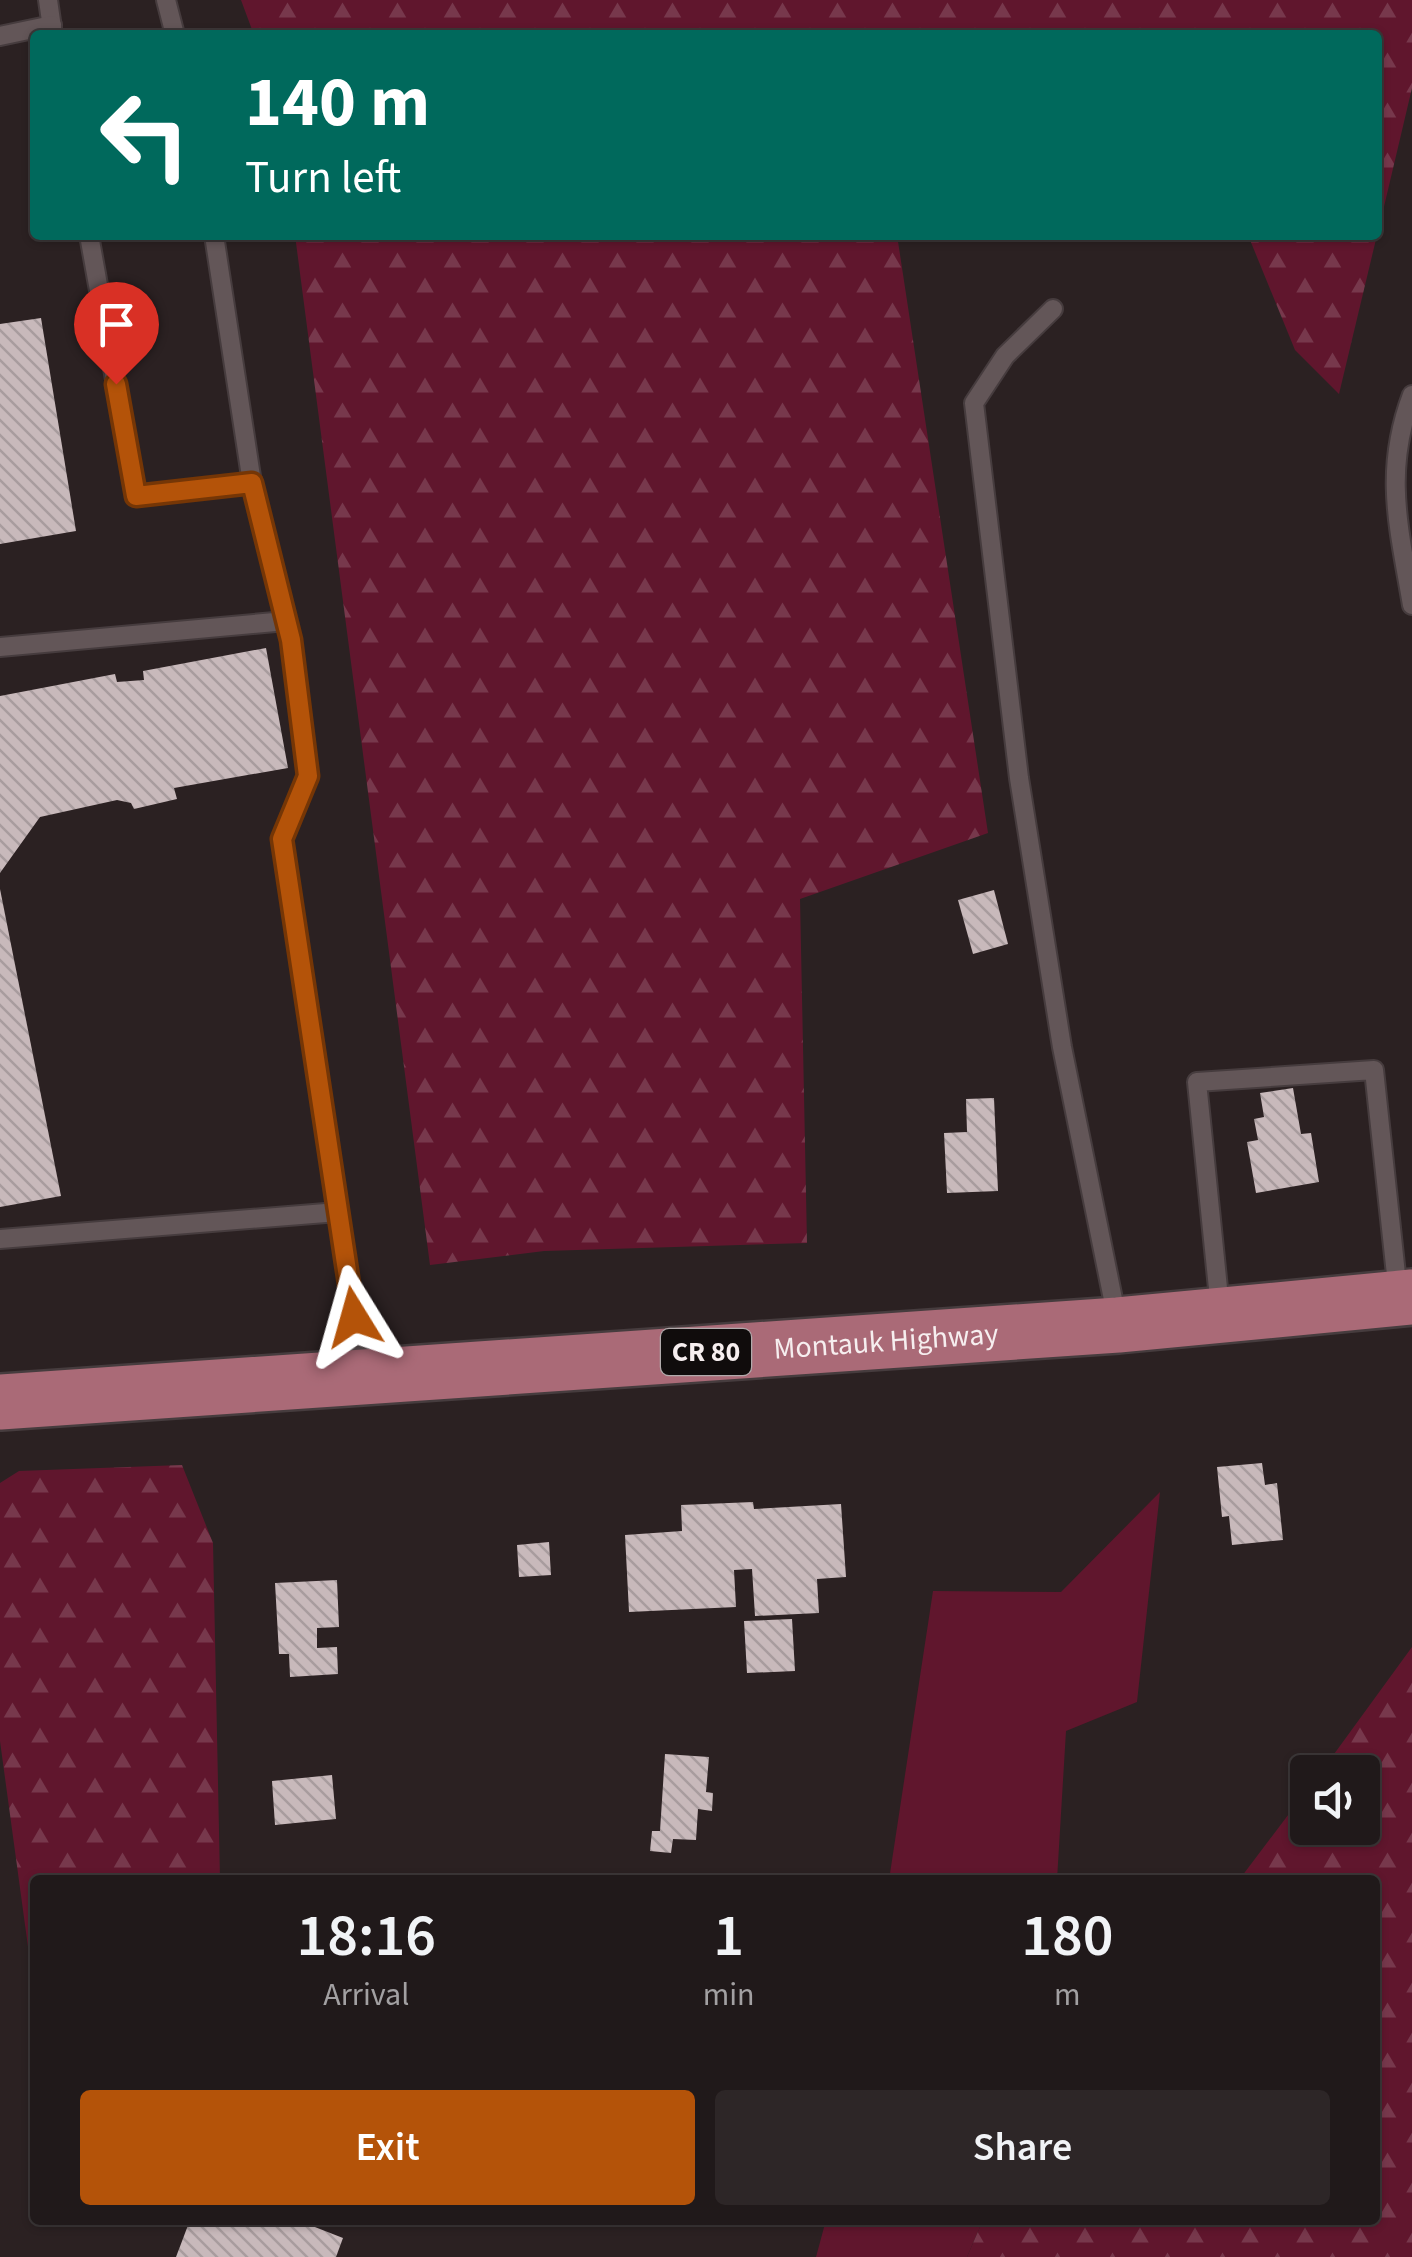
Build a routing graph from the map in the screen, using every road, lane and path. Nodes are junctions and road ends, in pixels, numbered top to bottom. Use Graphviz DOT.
graph roads {
  1 [pos="48,0"];
  2 [pos="166,0"];
  3 [pos="52,30"];
  4 [pos="174,30"];
  5 [pos="30,33"];
  6 [pos="0,36"];
  7 [pos="90,240"];
  8 [pos="215,240"];
  9 [pos="1053,310"];
  10 [pos="1412,395"];
  11 [pos="252,483"];
  12 [pos="1412,605"];
  13 [pos="286,622"];
  14 [pos="0,647"];
  15 [pos="338,1212"];
  16 [pos="0,1239"];
  17 [pos="1405,1297"];
  18 [pos="1220,1314"];
  19 [pos="1118,1325"];
  20 [pos="363,1378"];
  21 [pos="0,1402"];
  1 -- 3 [label="lane"];
  2 -- 4 [label="lane"];
  5 -- 6 [label="lane"];
  7 -- 11 [label="lane"];
  8 -- 11 [label="lane"];
  9 -- 19 [label="lane"];
  10 -- 12 [label="lane"];
  11 -- 13 [label="lane"];
  13 -- 14 [label="lane"];
  13 -- 15 [label="lane"];
  15 -- 16 [label="lane"];
  15 -- 20 [label="lane"];
  17 -- 18 [label="main road, Montauk Highway / CR 80"];
  17 -- 18 [label="lane"];
  18 -- 19 [label="main road, Montauk Highway / CR 80"];
  19 -- 20 [label="main road, Montauk Highway / CR 80"];
  20 -- 21 [label="main road, Montauk Highway / CR 80"];
}
